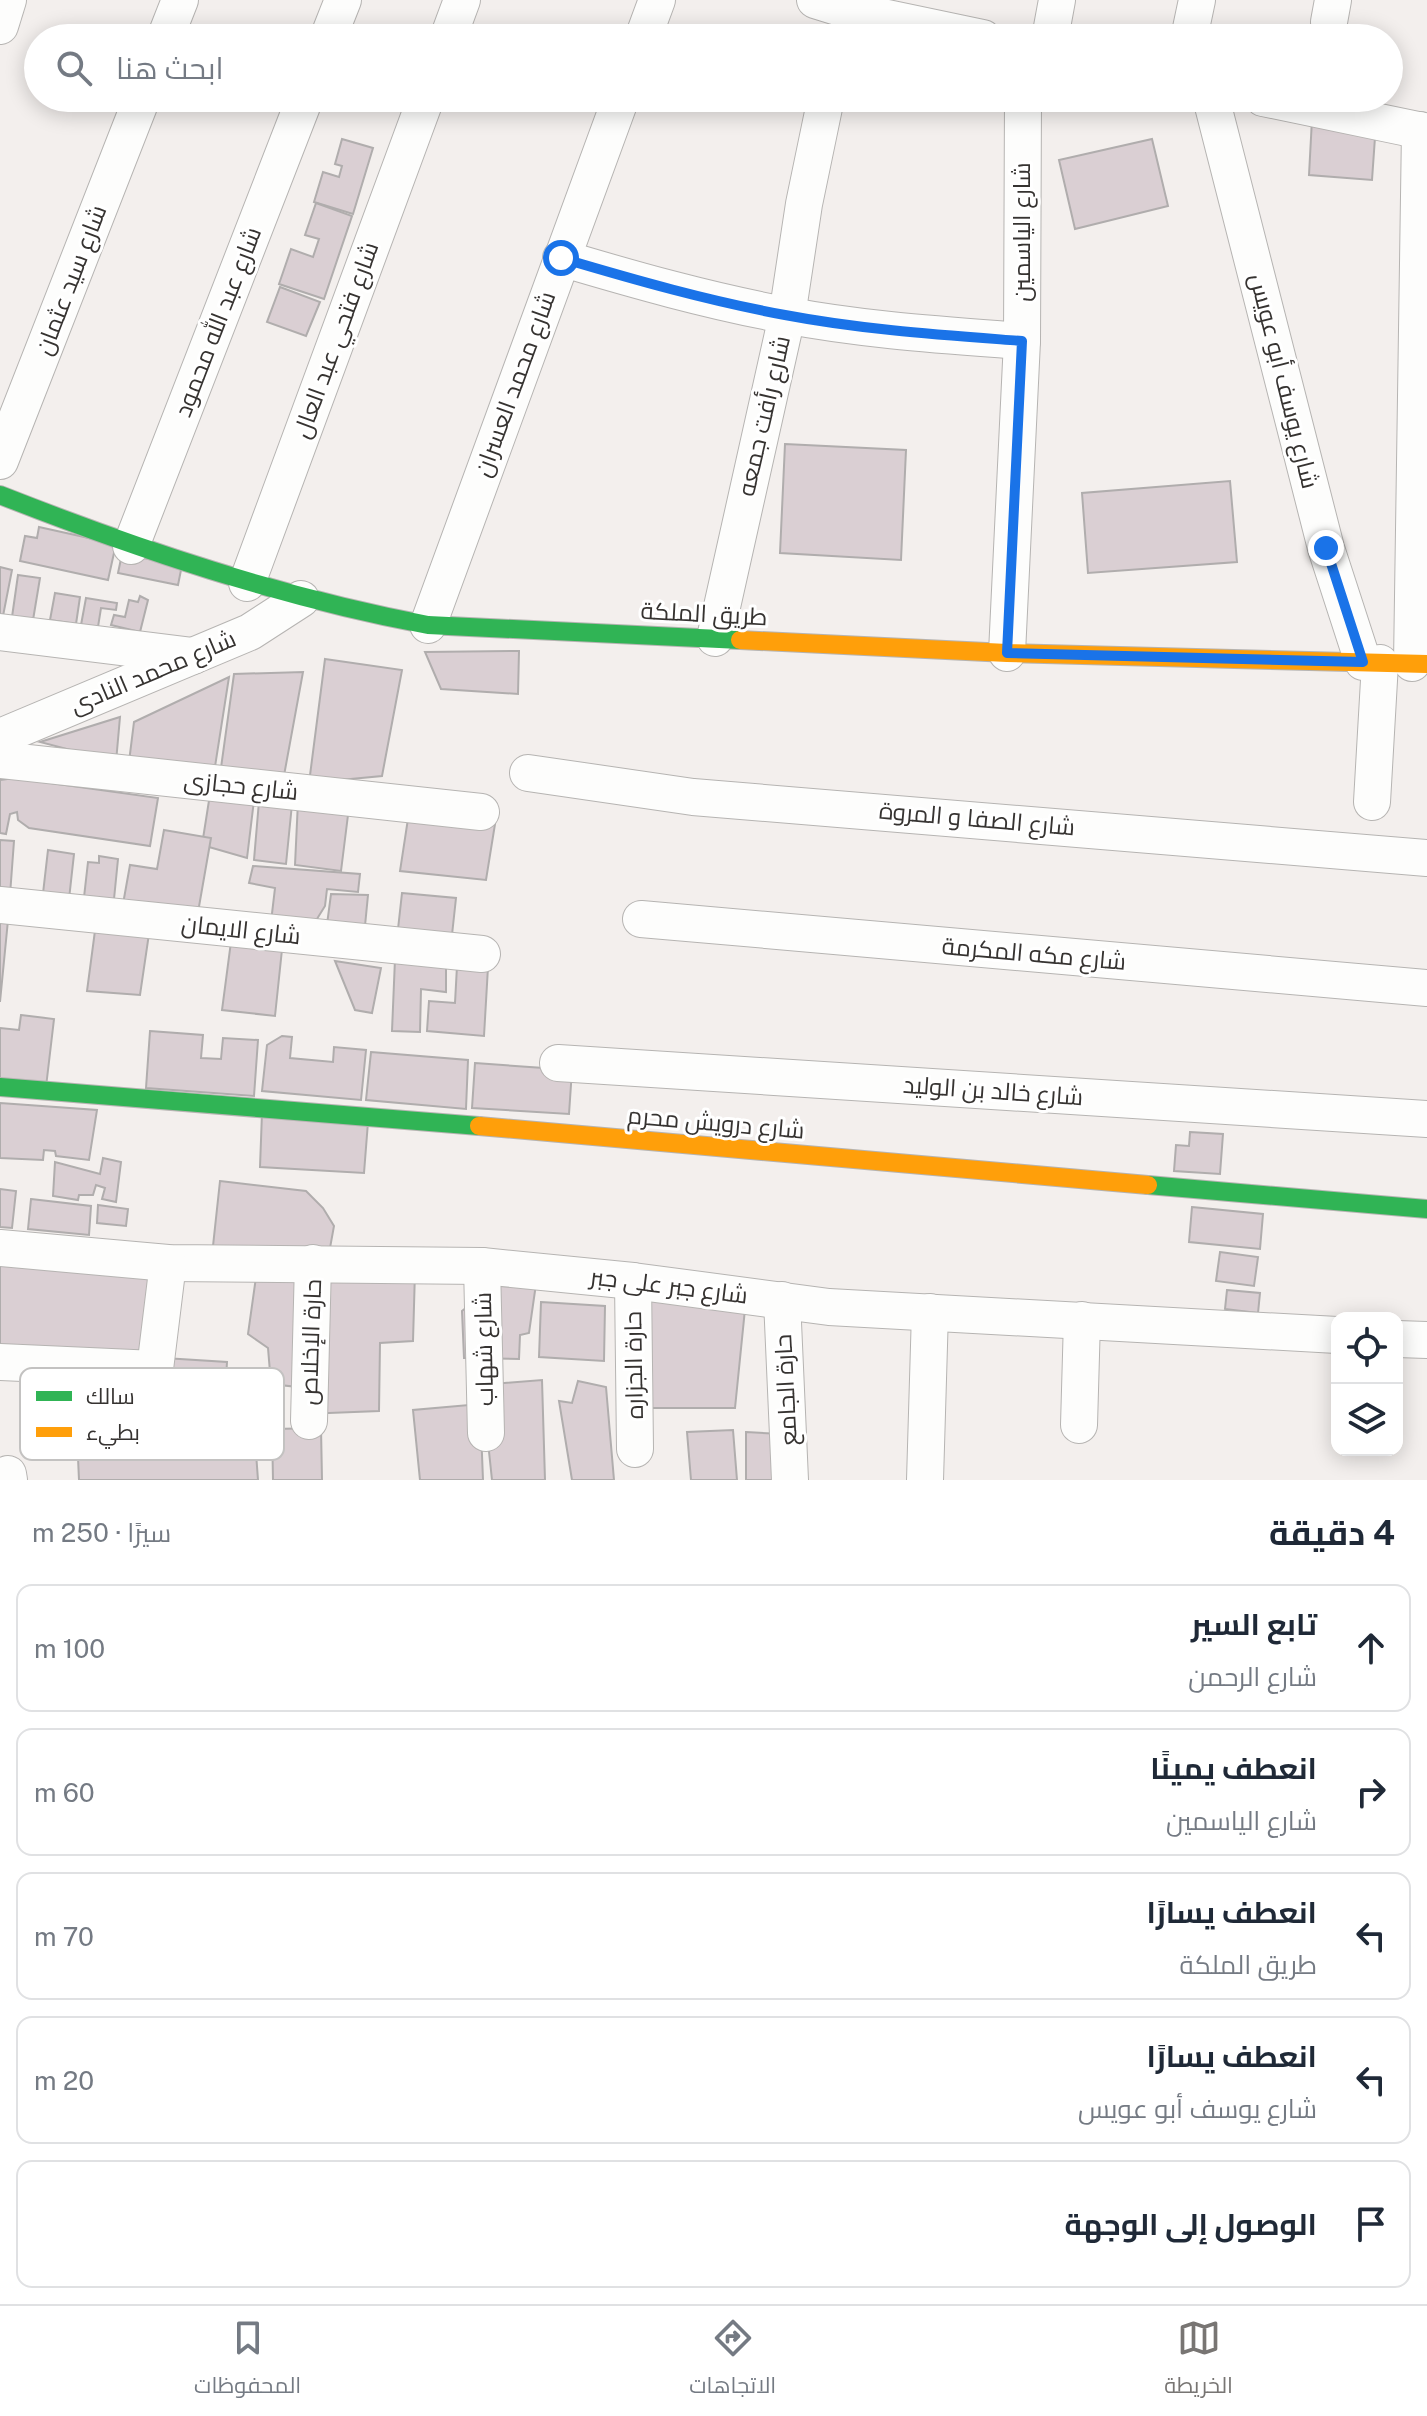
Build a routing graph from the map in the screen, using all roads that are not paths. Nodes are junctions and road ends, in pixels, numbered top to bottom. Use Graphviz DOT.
graph roads {
  1 [pos="8,0"];
  2 [pos="180,0"];
  3 [pos="343,0"];
  4 [pos="462,0"];
  5 [pos="657,0"];
  6 [pos="1057,0"];
  7 [pos="1197,0"];
  8 [pos="924,13"];
  9 [pos="833,16"];
  10 [pos="171,24"];
  11 [pos="334,24"];
  12 [pos="453,24"];
  13 [pos="648,24"];
  14 [pos="950,24"];
  15 [pos="1053,24"];
  16 [pos="1192,24"];
  17 [pos="0,26"];
  18 [pos="137,112"];
  19 [pos="300,112"];
  20 [pos="421,112"];
  21 [pos="616,112"];
  22 [pos="823,112"];
  23 [pos="1023,112"];
  24 [pos="1215,112"];
  25 [pos="1331,112"];
  26 [pos="1423,131"];
  27 [pos="561,258"];
  28 [pos="787,316"];
  29 [pos="1022,341"];
  30 [pos="0,461"];
  31 [pos="0,495"];
  32 [pos="131,546"];
  33 [pos="247,583"];
  34 [pos="301,599"];
  35 [pos="428,625"];
  36 [pos="0,632"];
  37 [pos="715,638"];
  38 [pos="1007,653"];
  39 [pos="194,656"];
  40 [pos="1396,663"];
  41 [pos="0,737"];
  42 [pos="0,760"];
  43 [pos="528,773"];
  44 [pos="1372,802"];
  45 [pos="481,812"];
  46 [pos="1427,858"];
  47 [pos="0,905"];
  48 [pos="641,919"];
  49 [pos="482,954"];
  50 [pos="1427,988"];
  51 [pos="558,1063"];
  52 [pos="0,1087"];
  53 [pos="1427,1119"];
  54 [pos="1427,1209"];
  55 [pos="0,1248"];
  56 [pos="168,1263"];
  57 [pos="313,1263"];
  58 [pos="482,1266"];
  59 [pos="633,1281"];
  60 [pos="782,1300"];
  61 [pos="930,1312"];
  62 [pos="1082,1320"];
  63 [pos="1331,1335"];
  64 [pos="1403,1339"];
  65 [pos="1427,1340"];
  66 [pos="0,1362"];
  67 [pos="133,1368"];
  68 [pos="155,1368"];
  69 [pos="309,1421"];
  70 [pos="1079,1425"];
  71 [pos="486,1433"];
  72 [pos="635,1449"];
  73 [pos="790,1480"];
  74 [pos="925,1480"];
  1 -- 17 [label="street"];
  2 -- 10 [label="street"];
  3 -- 11 [label="street"];
  4 -- 12 [label="street"];
  5 -- 13 [label="street"];
  6 -- 15 [label="street"];
  7 -- 16 [label="street"];
  8 -- 9 [label="street"];
  8 -- 14 [label="street"];
  18 -- 30 [label="street, شارع سيد عثمان"];
  19 -- 32 [label="street, شارع عبد الله محمود"];
  20 -- 33 [label="street, شارع فتحي عبد العال"];
  21 -- 27 [label="street, شارع محمد العسران"];
  22 -- 28 [label="street, شارع رأفت جمعه"];
  23 -- 29 [label="street, شارع الياسمين"];
  24 -- 40 [label="street, شارع يوسف أبو عويس"];
  25 -- 26 [label="street"];
  26 -- 40 [label="street"];
  27 -- 28 [label="street"];
  27 -- 35 [label="street, شارع محمد العسران"];
  28 -- 29 [label="street"];
  28 -- 37 [label="street, شارع رأفت جمعه"];
  29 -- 38 [label="street, شارع الياسمين"];
  31 -- 32 [label="street, طريق الملكة"];
  32 -- 33 [label="street, طريق الملكة"];
  33 -- 34 [label="street, طريق الملكة"];
  34 -- 35 [label="street, طريق الملكة"];
  34 -- 39 [label="street, شارع محمد النادى"];
  35 -- 37 [label="street, طريق الملكة"];
  36 -- 39 [label="street"];
  37 -- 38 [label="street, طريق الملكة"];
  38 -- 40 [label="street, طريق الملكة"];
  39 -- 41 [label="street, شارع محمد النادى"];
  40 -- 44 [label="street"];
  42 -- 45 [label="street, شارع حجازى"];
  43 -- 46 [label="street, شارع الصفا و المروة"];
  47 -- 49 [label="street, شارع الايمان"];
  48 -- 50 [label="street, شارع مكه المكرمة"];
  51 -- 53 [label="street, شارع خالد بن الوليد"];
  52 -- 54 [label="street, شارع درويش محرم"];
  55 -- 56 [label="street, شارع جبر على جبر"];
  56 -- 57 [label="street, شارع جبر على جبر"];
  56 -- 68 [label="street"];
  57 -- 58 [label="street, شارع جبر على جبر"];
  57 -- 69 [label="street, حارة الإخلاص"];
  58 -- 59 [label="street, شارع جبر على جبر"];
  58 -- 71 [label="street, شارع شهاب"];
  59 -- 60 [label="street, شارع جبر على جبر"];
  59 -- 72 [label="street, حارة الجزاره"];
  60 -- 61 [label="street, شارع جبر على جبر"];
  60 -- 73 [label="street, حارة الجامع"];
  61 -- 62 [label="street, شارع جبر على جبر"];
  61 -- 74 [label="street"];
  62 -- 63 [label="street, شارع جبر على جبر"];
  62 -- 70 [label="street"];
  64 -- 65 [label="street"];
  66 -- 67 [label="street"];
}
